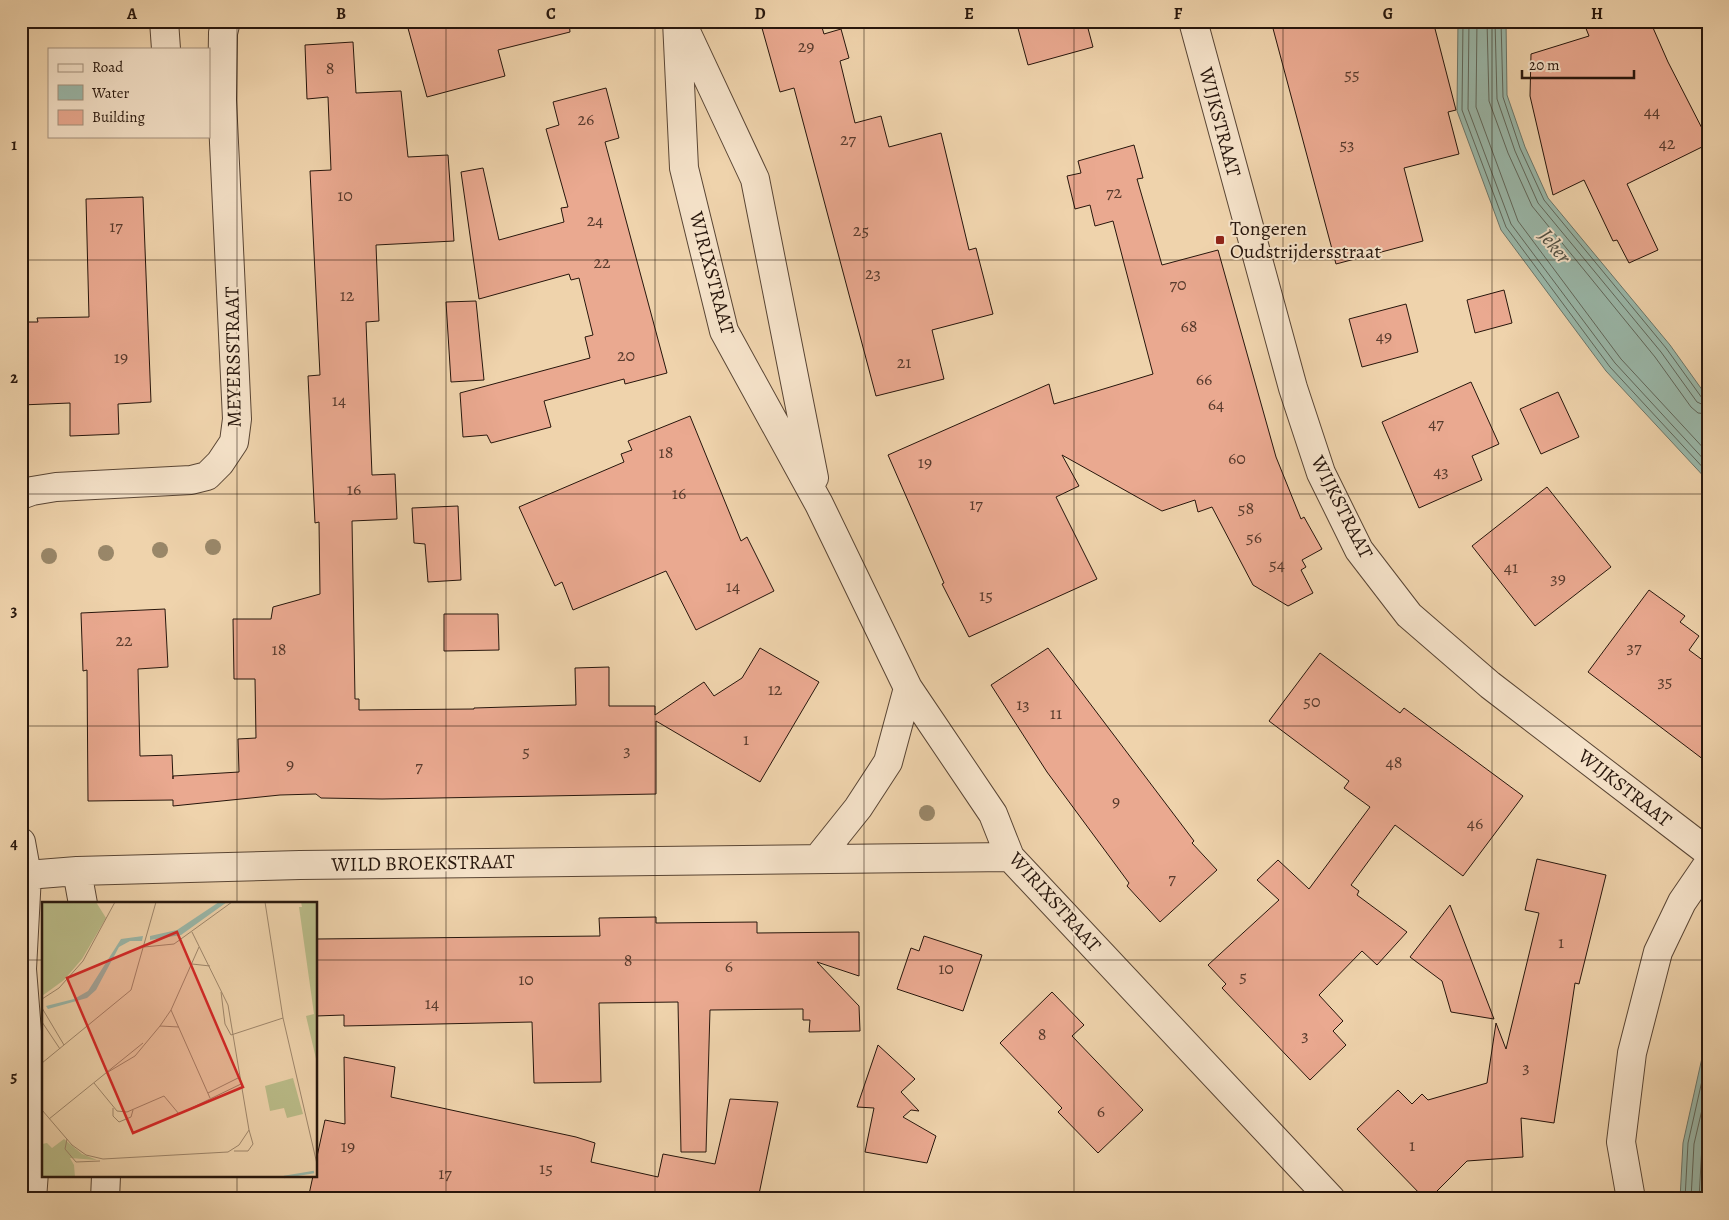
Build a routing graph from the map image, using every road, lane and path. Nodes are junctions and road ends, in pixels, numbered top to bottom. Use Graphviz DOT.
graph roads {
  1 [pos="164,21"];
  2 [pos="226,21"];
  3 [pos="677,21"];
  4 [pos="681,21"];
  5 [pos="1193,21"];
  6 [pos="166,48"];
  7 [pos="216,96"];
  8 [pos="21,496"];
  9 [pos="820,504"];
  10 [pos="908,688"];
  11 [pos="21,842"];
  12 [pos="1708,852"];
  13 [pos="1010,857"];
  14 [pos="818,858"];
  15 [pos="1708,864"];
  16 [pos="77,871"];
  17 [pos="27,875"];
  18 [pos="83,902"];
  19 [pos="106,1178"];
  20 [pos="32,1199"];
  21 [pos="105,1199"];
  22 [pos="1331,1199"];
  23 [pos="1632,1199"];
  1 -- 6 [label="street"];
  2 -- 7 [label="street, MEYERSSTRAAT"];
  3 -- 9 [label="street, WIRIXSTRAAT"];
  4 -- 9 [label="street, WIRIXSTRAAT"];
  5 -- 12 [label="street, WIJKSTRAAT"];
  7 -- 8 [label="street, MEYERSSTRAAT"];
  9 -- 10 [label="street, WIRIXSTRAAT"];
  10 -- 13 [label="street, WIRIXSTRAAT"];
  10 -- 14 [label="street"];
  11 -- 17 [label="street"];
  13 -- 14 [label="street, WILD BROEKSTRAAT"];
  13 -- 22 [label="street, WIRIXSTRAAT"];
  14 -- 16 [label="street, WILD BROEKSTRAAT"];
  15 -- 23 [label="street"];
  16 -- 17 [label="street, WILD BROEKSTRAAT"];
  16 -- 18 [label="street"];
  17 -- 20 [label="street"];
  19 -- 21 [label="street"];
}
